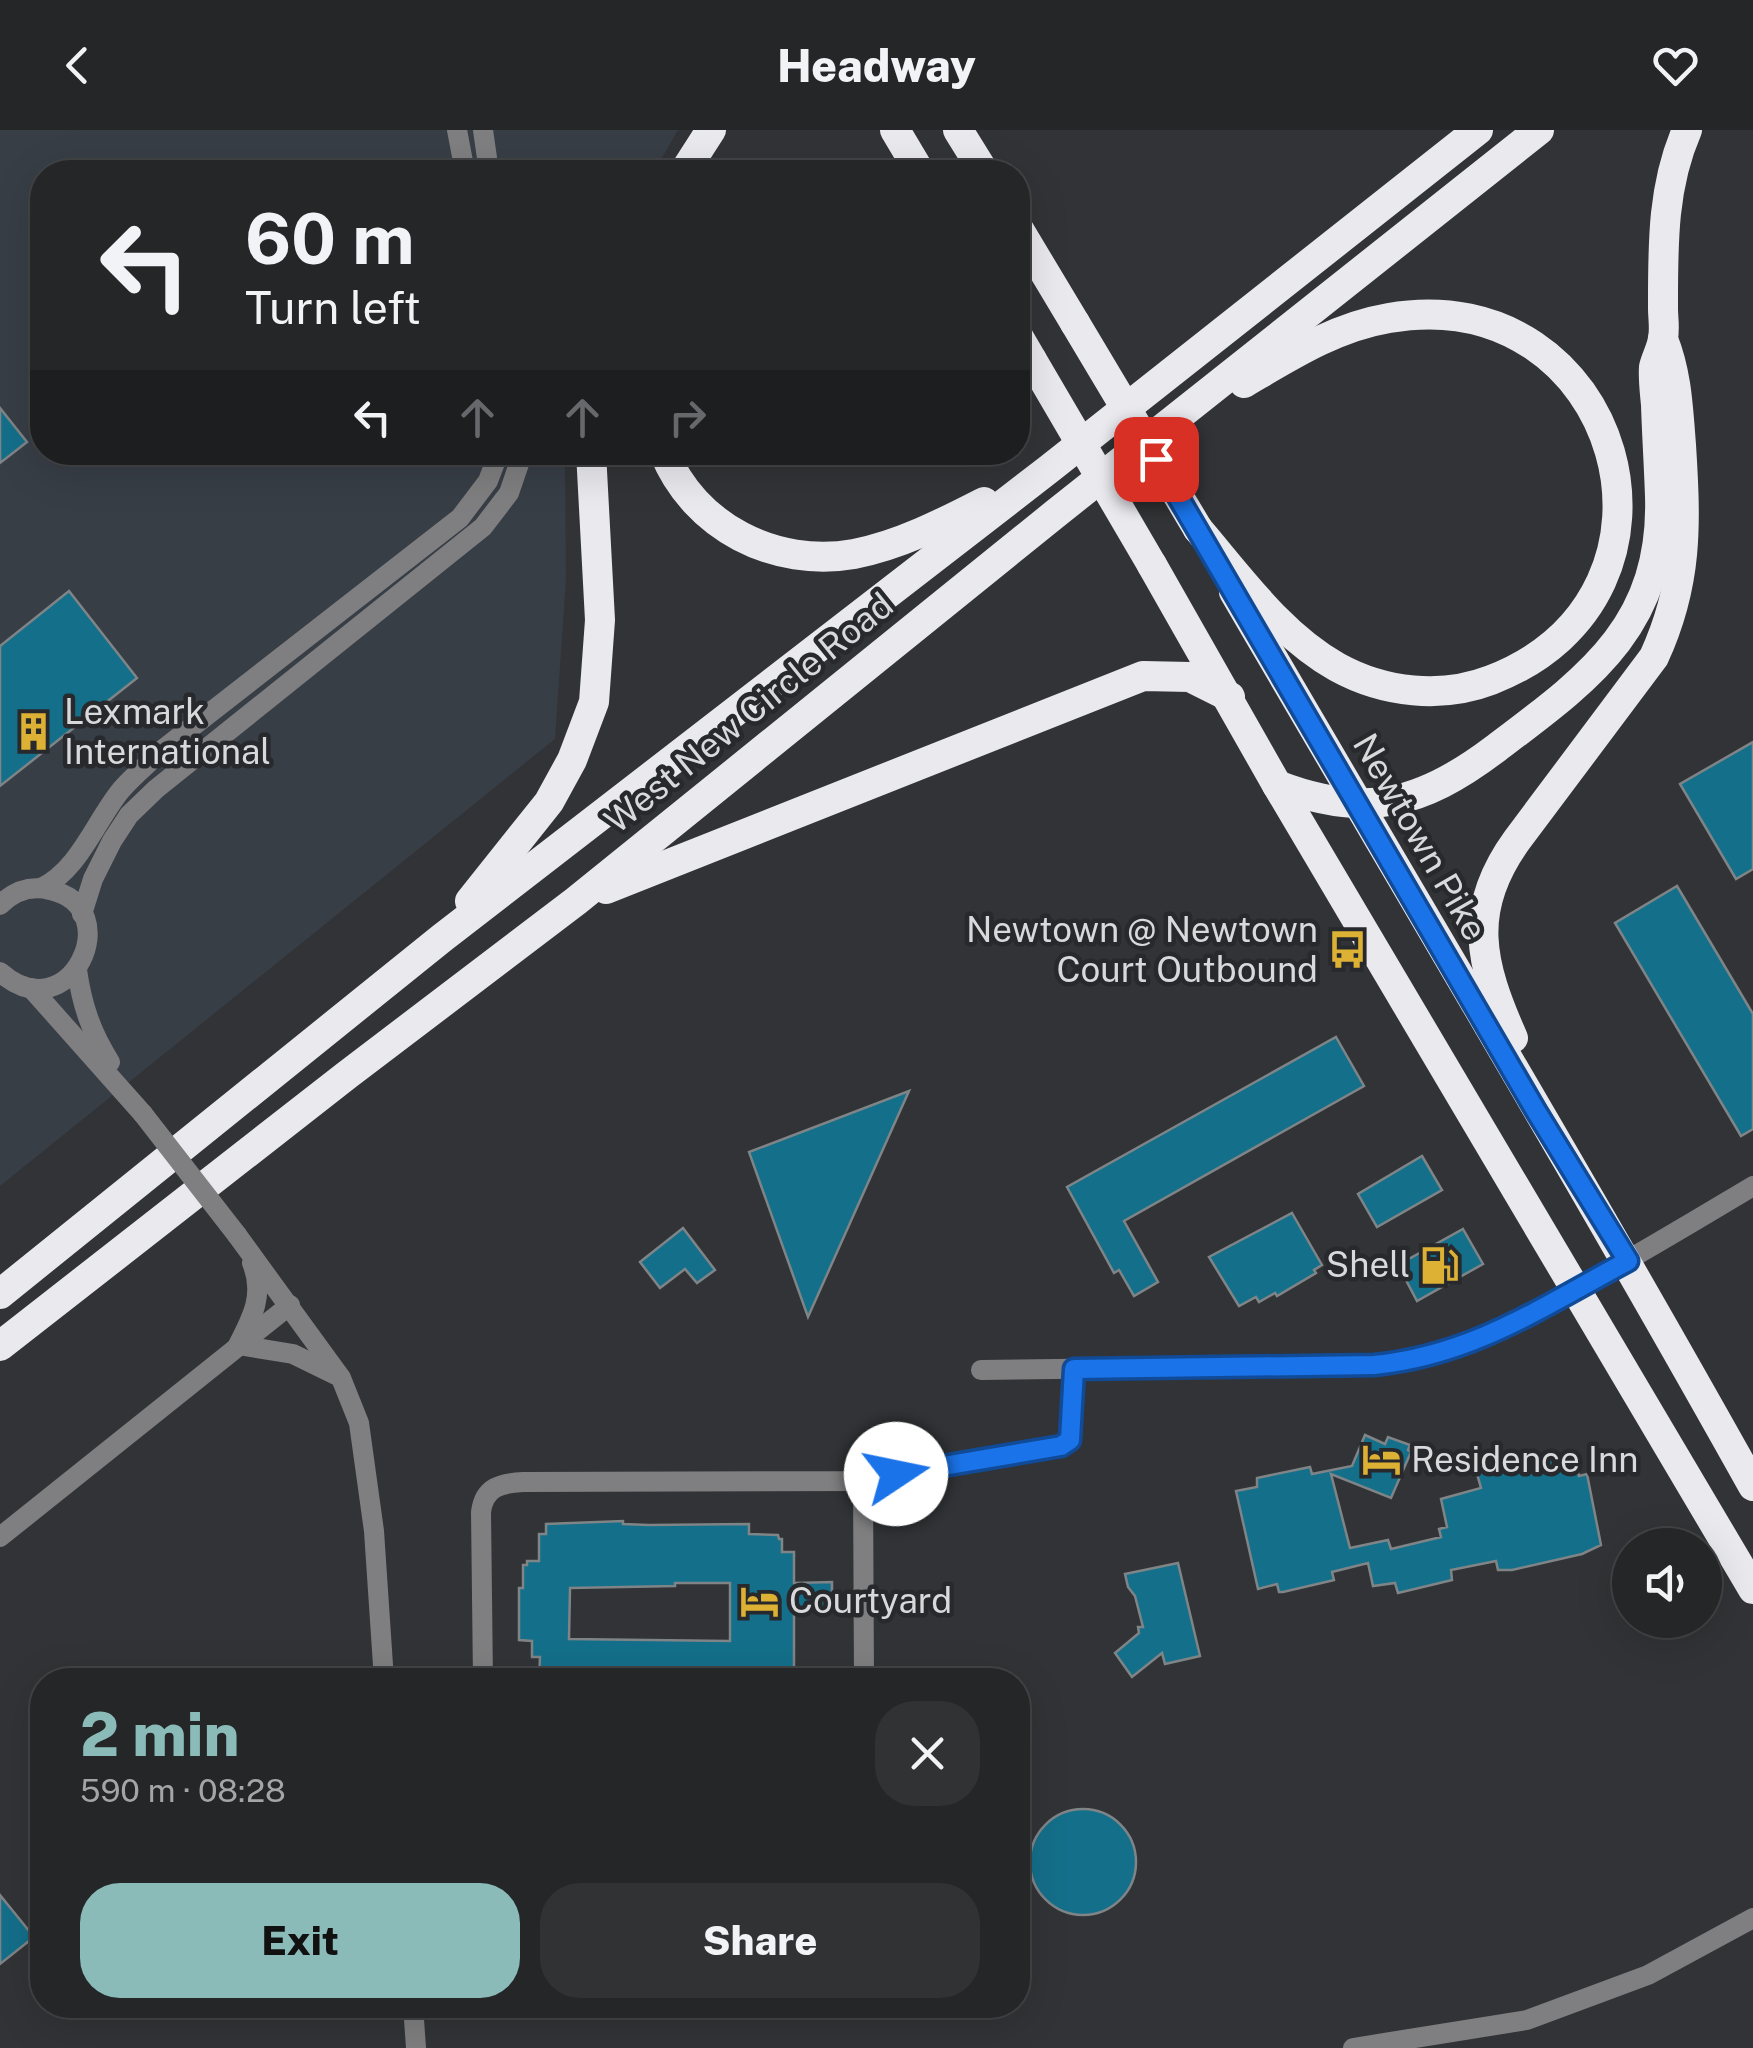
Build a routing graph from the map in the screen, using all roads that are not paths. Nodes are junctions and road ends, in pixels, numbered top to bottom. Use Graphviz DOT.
graph roads {
  1 [pos="458,130"];
  2 [pos="482,130"];
  3 [pos="710,130"];
  4 [pos="895,130"];
  5 [pos="958,130"];
  6 [pos="1478,130"];
  7 [pos="1539,130"];
  8 [pos="1688,130"];
  9 [pos="463,160"];
  10 [pos="488,160"];
  11 [pos="691,160"];
  12 [pos="913,160"];
  13 [pos="977,160"];
  14 [pos="1030,248"];
  15 [pos="1663,339"];
  16 [pos="1030,361"];
  17 [pos="1159,432"];
  18 [pos="494,465"];
  19 [pos="519,465"];
  20 [pos="592,465"];
  21 [pos="669,465"];
  22 [pos="1049,468"];
  23 [pos="1198,529"];
  24 [pos="1230,697"];
  25 [pos="1277,784"];
  26 [pos="1358,806"];
  27 [pos="41,888"];
  28 [pos="576,902"];
  29 [pos="0,905"];
  30 [pos="82,914"];
  31 [pos="442,938"];
  32 [pos="77,970"];
  33 [pos="0,972"];
  34 [pos="31,988"];
  35 [pos="143,1114"];
  36 [pos="1569,1165"];
  37 [pos="1753,1186"];
  38 [pos="236,1235"];
  39 [pos="1628,1261"];
  40 [pos="1576,1289"];
  41 [pos="0,1294"];
  42 [pos="290,1306"];
  43 [pos="238,1345"];
  44 [pos="0,1346"];
  45 [pos="1074,1369"];
  46 [pos="981,1370"];
  47 [pos="341,1378"];
  48 [pos="863,1480"];
  49 [pos="1753,1486"];
  50 [pos="0,1537"];
  51 [pos="1753,1589"];
  52 [pos="383,1668"];
  53 [pos="483,1668"];
  54 [pos="864,1668"];
  55 [pos="1753,1918"];
  56 [pos="414,2018"];
  57 [pos="416,2048"];
  58 [pos="1353,2048"];
  1 -- 9 [label="street"];
  2 -- 10 [label="street"];
  3 -- 11 [label="highway"];
  4 -- 12 [label="highway"];
  5 -- 13 [label="highway"];
  6 -- 22 [label="highway, West New Circle Road"];
  7 -- 17 [label="highway, West New Circle Road"];
  8 -- 15 [label="highway"];
  14 -- 23 [label="highway, Newtown Pike, bridge"];
  15 -- 26 [label="highway"];
  15 -- 36 [label="highway"];
  16 -- 24 [label="highway, bridge"];
  17 -- 23 [label="highway"];
  17 -- 28 [label="highway, West New Circle Road"];
  18 -- 27 [label="street"];
  19 -- 30 [label="street"];
  20 -- 31 [label="highway"];
  21 -- 22 [label="highway"];
  22 -- 31 [label="highway, West New Circle Road"];
  23 -- 26 [label="highway, Newtown Pike"];
  24 -- 25 [label="highway"];
  24 -- 28 [label="highway"];
  25 -- 26 [label="highway"];
  25 -- 40 [label="highway"];
  26 -- 36 [label="highway, Newtown Pike"];
  27 -- 29 [label="street"];
  27 -- 30 [label="street"];
  28 -- 44 [label="highway, West New Circle Road"];
  30 -- 32 [label="street"];
  31 -- 41 [label="highway, West New Circle Road"];
  32 -- 34 [label="street"];
  32 -- 35 [label="street"];
  33 -- 34 [label="street"];
  34 -- 35 [label="street"];
  35 -- 38 [label="street, bridge"];
  36 -- 39 [label="highway, Newtown Pike"];
  37 -- 39 [label="street"];
  38 -- 42 [label="street"];
  38 -- 43 [label="street"];
  39 -- 40 [label="street"];
  39 -- 49 [label="highway, Newtown Pike"];
  40 -- 45 [label="street"];
  40 -- 51 [label="highway"];
  42 -- 43 [label="street"];
  42 -- 47 [label="street"];
  43 -- 47 [label="street"];
  43 -- 50 [label="street"];
  45 -- 46 [label="street"];
  45 -- 48 [label="street"];
  47 -- 52 [label="street"];
  48 -- 53 [label="street"];
  48 -- 54 [label="street"];
  55 -- 58 [label="street"];
  56 -- 57 [label="street"];
}
